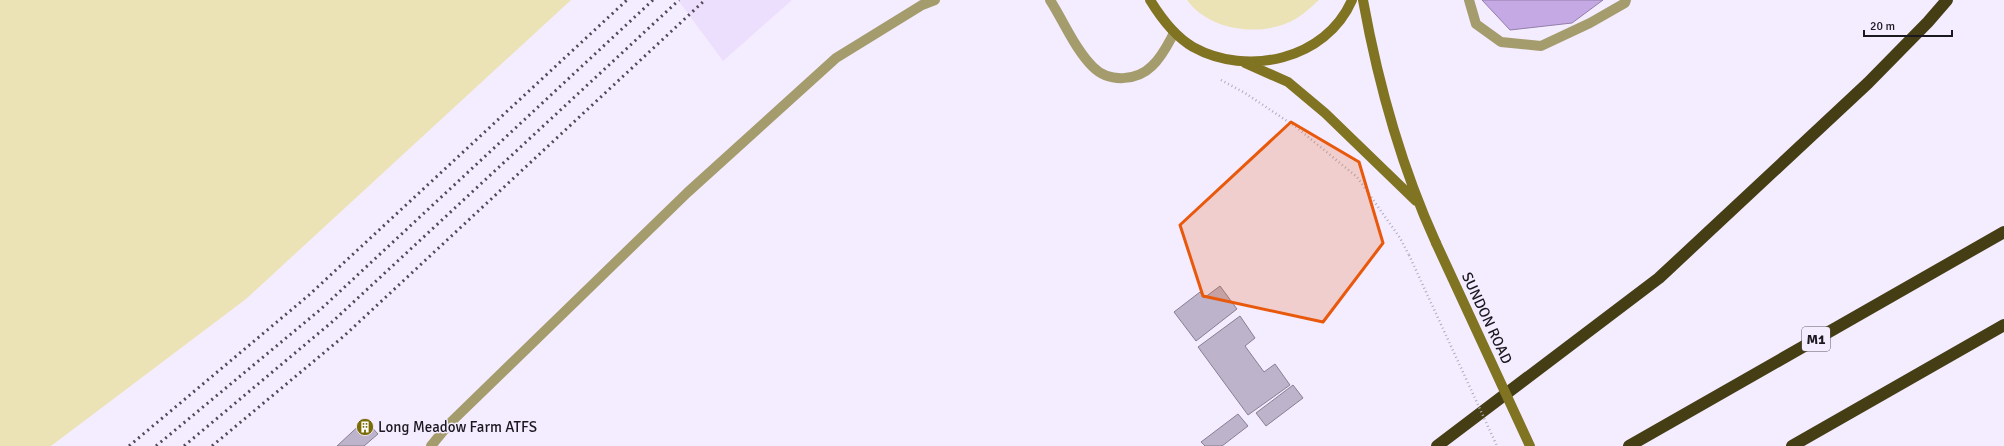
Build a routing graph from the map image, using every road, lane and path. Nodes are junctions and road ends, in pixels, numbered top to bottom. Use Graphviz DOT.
graph roads {
  1 [pos="935,0"];
  2 [pos="1050,0"];
  3 [pos="1150,0"];
  4 [pos="1352,0"];
  5 [pos="1363,0"];
  6 [pos="1469,0"];
  7 [pos="1626,0"];
  8 [pos="1947,0"];
  9 [pos="1174,32"];
  10 [pos="1244,62"];
  11 [pos="1224,81"];
  12 [pos="1418,202"];
  13 [pos="2004,232"];
  14 [pos="2004,325"];
  15 [pos="431,446"];
  16 [pos="1437,446"];
  17 [pos="1497,446"];
  18 [pos="1530,446"];
  19 [pos="1629,446"];
  20 [pos="1792,446"];
  1 -- 15 [label="lane"];
  2 -- 9 [label="lane"];
  3 -- 9 [label="main road"];
  4 -- 10 [label="main road"];
  5 -- 12 [label="main road, SUNDON ROAD"];
  6 -- 7 [label="lane"];
  8 -- 16 [label="highway"];
  9 -- 10 [label="main road"];
  10 -- 12 [label="main road, SUNDON ROAD"];
  11 -- 17 [label="path, bridge"];
  12 -- 18 [label="main road, SUNDON ROAD, bridge"];
  13 -- 19 [label="highway, M1"];
  14 -- 20 [label="highway"];
}
